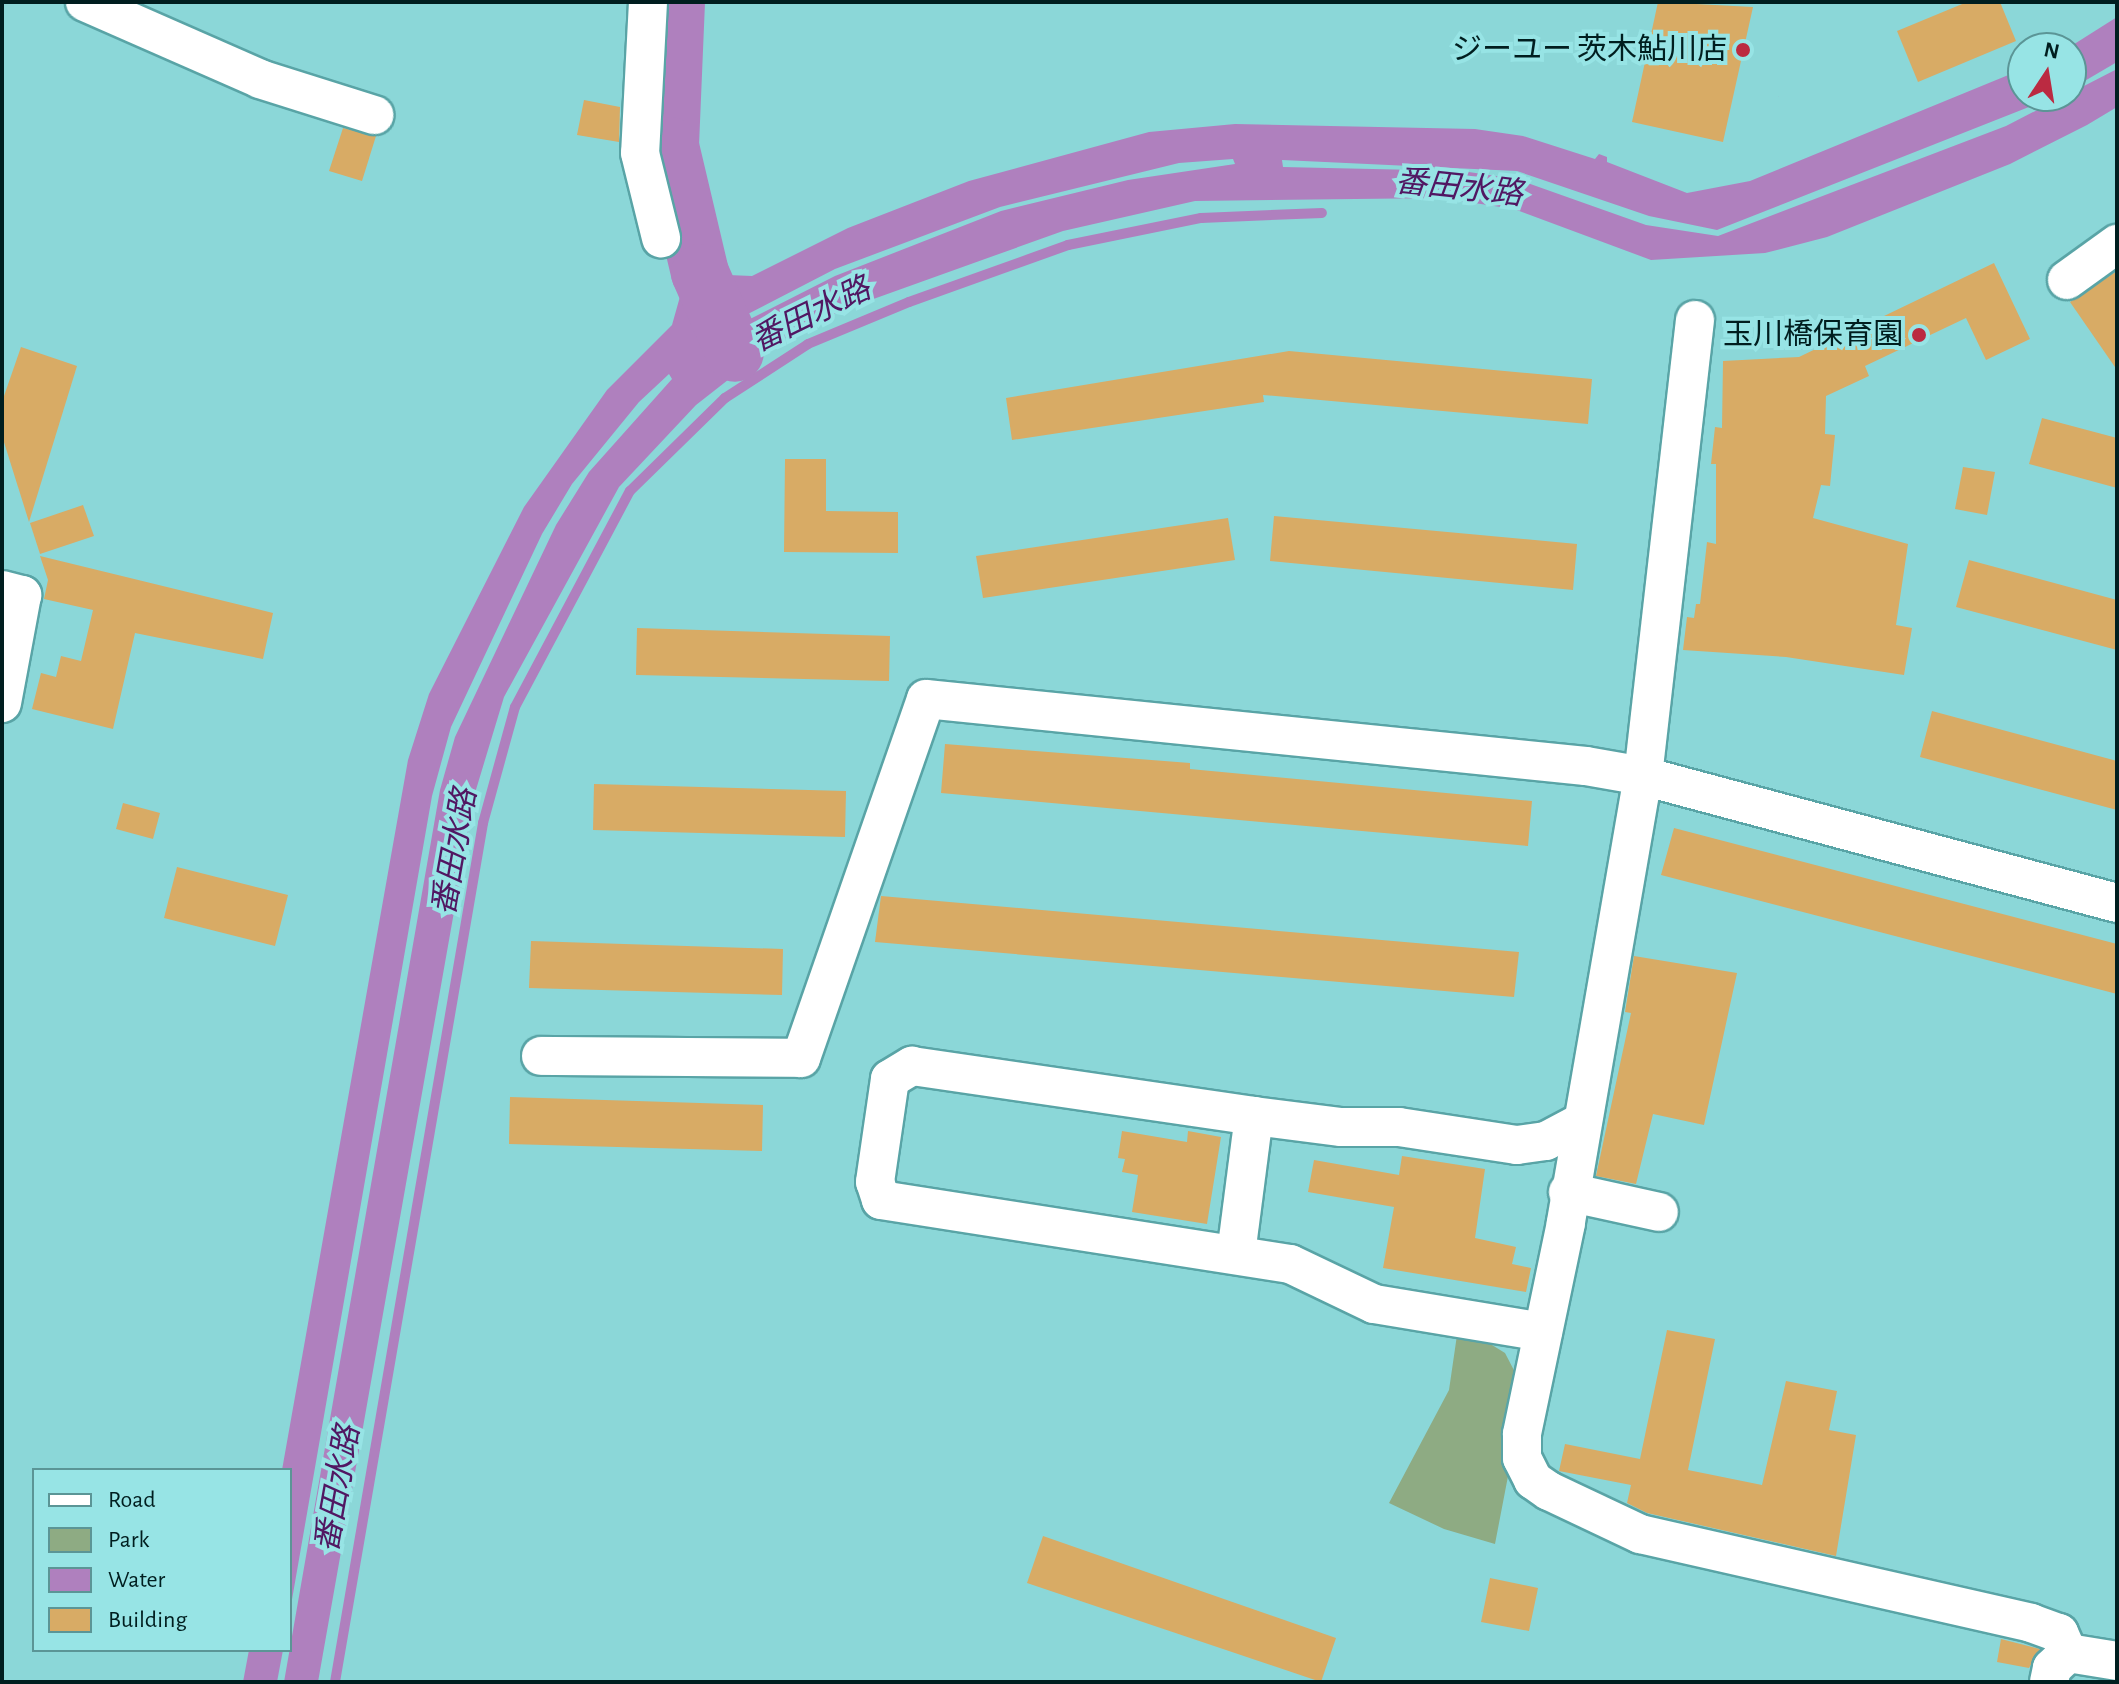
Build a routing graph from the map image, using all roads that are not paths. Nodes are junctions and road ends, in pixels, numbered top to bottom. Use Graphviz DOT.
graph roads {
  1 [pos="85,2"];
  2 [pos="648,2"];
  3 [pos="374,115"];
  4 [pos="661,238"];
  5 [pos="2117,244"];
  6 [pos="2067,280"];
  7 [pos="1695,320"];
  8 [pos="2,590"];
  9 [pos="2,703"];
  10 [pos="1643,776"];
  11 [pos="2117,903"];
  12 [pos="541,1056"];
  13 [pos="1254,1116"];
  14 [pos="1581,1122"];
  15 [pos="1568,1192"];
  16 [pos="1659,1212"];
  17 [pos="1236,1254"];
  18 [pos="1543,1332"];
  19 [pos="2117,1661"];
  20 [pos="2058,1668"];
  1 -- 3 [label="street"];
  2 -- 4 [label="street"];
  5 -- 6 [label="street"];
  7 -- 10 [label="street"];
  8 -- 9 [label="street"];
  10 -- 11 [label="street"];
  10 -- 12 [label="street"];
  10 -- 14 [label="street"];
  13 -- 14 [label="street"];
  13 -- 17 [label="street"];
  13 -- 17 [label="street"];
  14 -- 15 [label="street"];
  15 -- 16 [label="street"];
  15 -- 18 [label="street"];
  17 -- 18 [label="street"];
  18 -- 20 [label="street"];
  19 -- 20 [label="street"];
}
